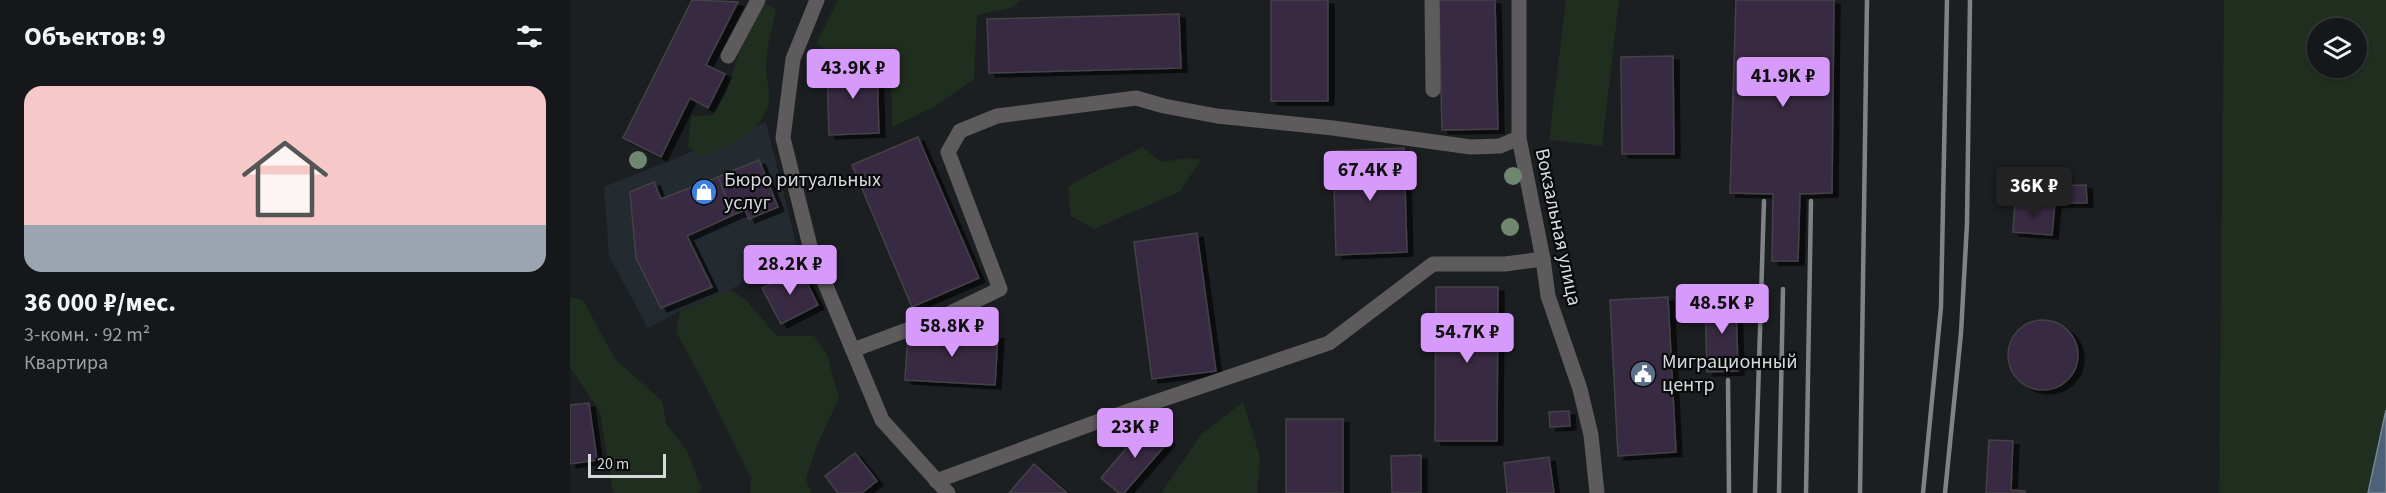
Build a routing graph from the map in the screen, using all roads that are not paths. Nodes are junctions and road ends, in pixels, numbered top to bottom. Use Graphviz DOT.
graph roads {
  1 [pos="758,0"];
  2 [pos="817,0"];
  3 [pos="1432,0"];
  4 [pos="1519,0"];
  5 [pos="728,56"];
  6 [pos="1433,90"];
  7 [pos="1519,138"];
  8 [pos="1544,259"];
  9 [pos="853,350"];
  10 [pos="936,481"];
  11 [pos="948,493"];
  12 [pos="1597,493"];
  1 -- 5 [label="street"];
  2 -- 9 [label="street"];
  3 -- 6 [label="street"];
  4 -- 7 [label="street, Вокзальная улица"];
  7 -- 8 [label="street, Вокзальная улица"];
  7 -- 9 [label="street"];
  8 -- 10 [label="street"];
  8 -- 12 [label="street, Вокзальная улица"];
  9 -- 10 [label="street"];
  10 -- 11 [label="street"];
}
